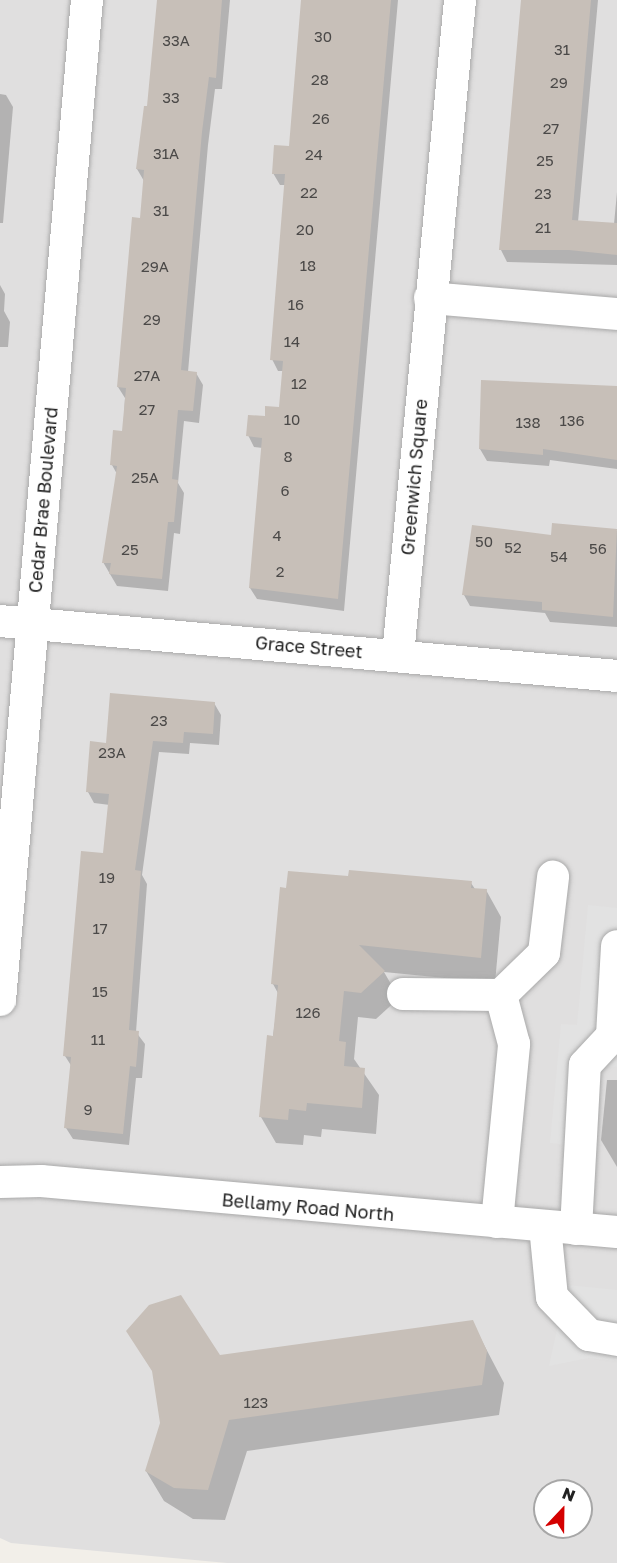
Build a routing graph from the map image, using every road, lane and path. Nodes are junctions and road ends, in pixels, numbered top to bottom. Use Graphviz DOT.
graph roads {
  1 [pos="87,0"];
  2 [pos="460,0"];
  3 [pos="430,298"];
  4 [pos="617,314"];
  5 [pos="0,621"];
  6 [pos="31,624"];
  7 [pos="398,655"];
  8 [pos="617,676"];
  9 [pos="553,877"];
  10 [pos="617,946"];
  11 [pos="403,994"];
  12 [pos="501,995"];
  13 [pos="0,1000"];
  14 [pos="0,1182"];
  15 [pos="497,1222"];
  16 [pos="545,1226"];
  17 [pos="576,1228"];
  18 [pos="617,1232"];
  19 [pos="617,1340"];
  1 -- 6 [label="street, Cedar Brae Boulevard"];
  2 -- 3 [label="street, Greenwich Square"];
  3 -- 4 [label="street"];
  3 -- 7 [label="street, Greenwich Square"];
  5 -- 6 [label="street, Grace Street"];
  6 -- 7 [label="street, Grace Street"];
  6 -- 13 [label="street, Cedar Brae Boulevard"];
  7 -- 8 [label="street, Grace Street"];
  9 -- 12 [label="street"];
  10 -- 17 [label="street"];
  11 -- 12 [label="street"];
  12 -- 15 [label="street"];
  14 -- 15 [label="street, Bellamy Road North"];
  15 -- 16 [label="street, Bellamy Road North"];
  16 -- 17 [label="street, Bellamy Road North"];
  16 -- 19 [label="street"];
  17 -- 18 [label="street, Bellamy Road North"];
}
